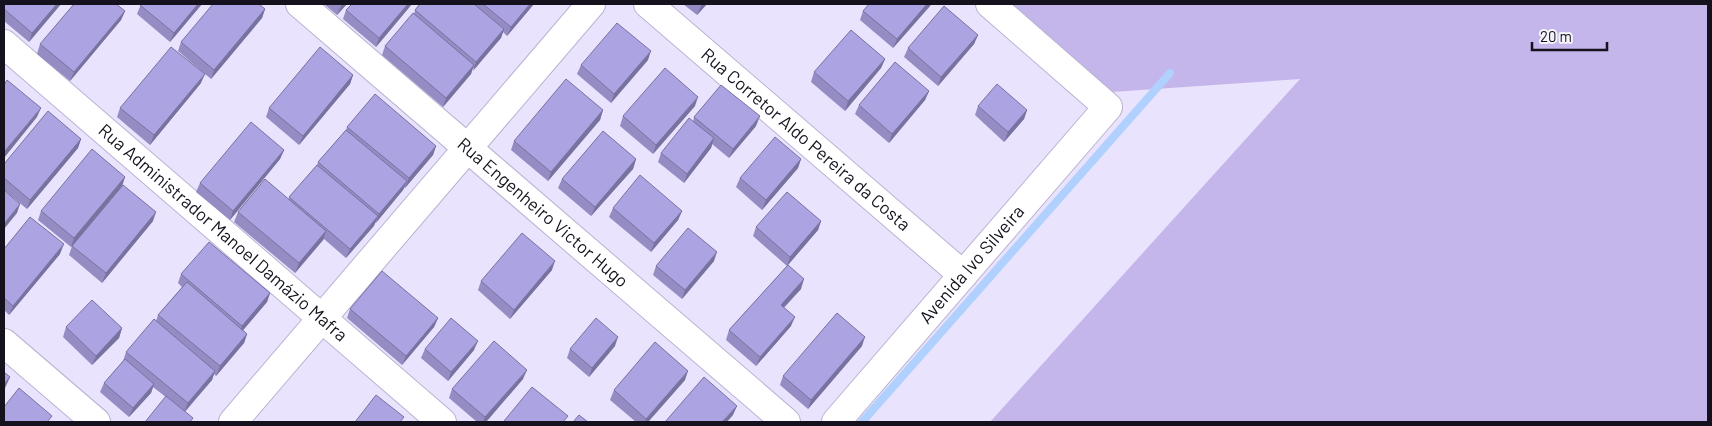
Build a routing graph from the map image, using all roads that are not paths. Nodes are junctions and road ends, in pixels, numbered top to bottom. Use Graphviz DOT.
graph roads {
  1 [pos="300,4"];
  2 [pos="591,4"];
  3 [pos="648,4"];
  4 [pos="990,4"];
  5 [pos="4,44"];
  6 [pos="467,148"];
  7 [pos="963,275"];
  8 [pos="322,319"];
  9 [pos="4,343"];
  10 [pos="96,422"];
  11 [pos="233,422"];
  12 [pos="442,422"];
  13 [pos="786,422"];
  14 [pos="836,422"];
  1 -- 6 [label="street, Rua Engenheiro Victor Hugo"];
  2 -- 6 [label="street"];
  3 -- 7 [label="street, Rua Corretor Aldo Pereira da Costa"];
  4 -- 7 [label="street, Avenida Ivo Silveira"];
  5 -- 8 [label="street, Rua Administrador Manoel Damázio Mafra"];
  6 -- 8 [label="street"];
  6 -- 13 [label="street, Rua Engenheiro Victor Hugo"];
  7 -- 14 [label="street, Avenida Ivo Silveira"];
  8 -- 11 [label="street"];
  8 -- 12 [label="street, Rua Administrador Manoel Damázio Mafra"];
  9 -- 10 [label="street"];
}
